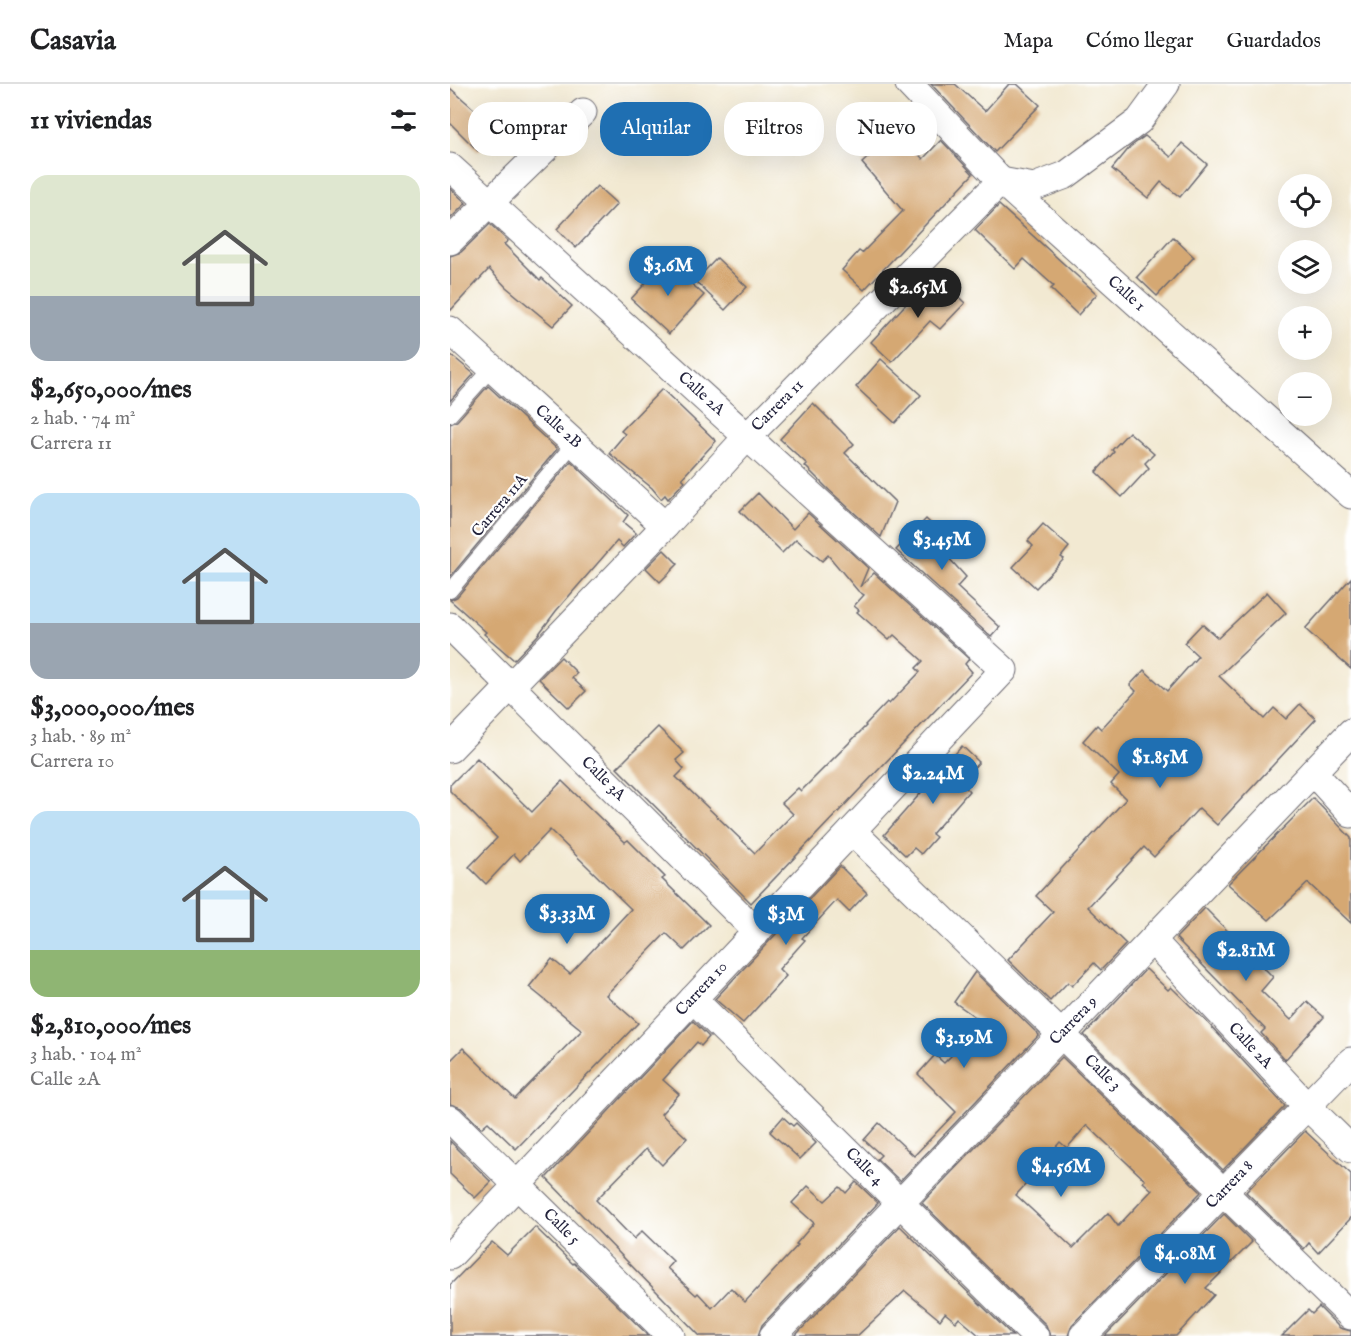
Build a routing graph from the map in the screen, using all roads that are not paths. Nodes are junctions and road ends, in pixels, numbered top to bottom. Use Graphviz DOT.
graph roads {
  1 [pos="909,84"];
  2 [pos="1166,84"];
  3 [pos="537,156"];
  4 [pos="450,167"];
  5 [pos="1001,181"];
  6 [pos="489,202"];
  7 [pos="450,241"];
  8 [pos="450,330"];
  9 [pos="492,368"];
  10 [pos="450,415"];
  11 [pos="747,437"];
  12 [pos="575,442"];
  13 [pos="1351,495"];
  14 [pos="665,526"];
  15 [pos="450,591"];
  16 [pos="450,626"];
  17 [pos="1004,670"];
  18 [pos="510,687"];
  19 [pos="1351,732"];
  20 [pos="450,749"];
  21 [pos="1313,772"];
  22 [pos="1351,814"];
  23 [pos="852,831"];
  24 [pos="757,932"];
  25 [pos="1152,940"];
  26 [pos="693,999"];
  27 [pos="1062,1034"];
  28 [pos="1351,1061"];
  29 [pos="1307,1106"];
  30 [pos="450,1119"];
  31 [pos="1351,1149"];
  32 [pos="518,1184"];
  33 [pos="1224,1192"];
  34 [pos="901,1203"];
  35 [pos="450,1256"];
  36 [pos="1351,1316"];
  37 [pos="671,1336"];
  38 [pos="773,1336"];
  39 [pos="1035,1336"];
  40 [pos="1083,1336"];
  1 -- 5 [label="street, Calle 1"];
  2 -- 5 [label="street"];
  3 -- 6 [label="street"];
  4 -- 6 [label="street, Calle 2A"];
  5 -- 11 [label="street, Carrera 11"];
  5 -- 13 [label="street, Calle 1"];
  6 -- 7 [label="street"];
  6 -- 11 [label="street, Calle 2A"];
  8 -- 9 [label="street, Calle 2B"];
  9 -- 10 [label="lane"];
  9 -- 12 [label="street, Calle 2B"];
  11 -- 14 [label="street, Carrera 11"];
  11 -- 17 [label="street, Calle 2A"];
  12 -- 14 [label="street, Calle 2B"];
  12 -- 15 [label="lane, Carrera 11A"];
  14 -- 18 [label="street, Carrera 11"];
  16 -- 18 [label="street, Calle 3A"];
  17 -- 23 [label="street, Carrera 10"];
  18 -- 20 [label="street, Carrera 11"];
  18 -- 24 [label="street, Calle 3A"];
  19 -- 21 [label="street, Carrera 9"];
  21 -- 22 [label="street"];
  21 -- 25 [label="street, Carrera 9"];
  23 -- 24 [label="street, Carrera 10"];
  23 -- 27 [label="street, Calle 3"];
  24 -- 26 [label="street, Carrera 10"];
  25 -- 27 [label="street, Carrera 9"];
  25 -- 29 [label="street, Calle 2A"];
  26 -- 32 [label="street, Carrera 10"];
  26 -- 34 [label="street, Calle 4"];
  27 -- 33 [label="street, Calle 3"];
  27 -- 34 [label="street, Carrera 9"];
  28 -- 29 [label="street, Carrera 8"];
  29 -- 31 [label="street, Calle 2A"];
  29 -- 33 [label="street, Carrera 8"];
  30 -- 32 [label="street, Calle 5"];
  32 -- 35 [label="street, Carrera 10"];
  32 -- 37 [label="street, Calle 5"];
  33 -- 36 [label="street, Calle 3"];
  33 -- 40 [label="street, Carrera 8"];
  34 -- 38 [label="street, Carrera 9"];
  34 -- 39 [label="street, Calle 4"];
}
